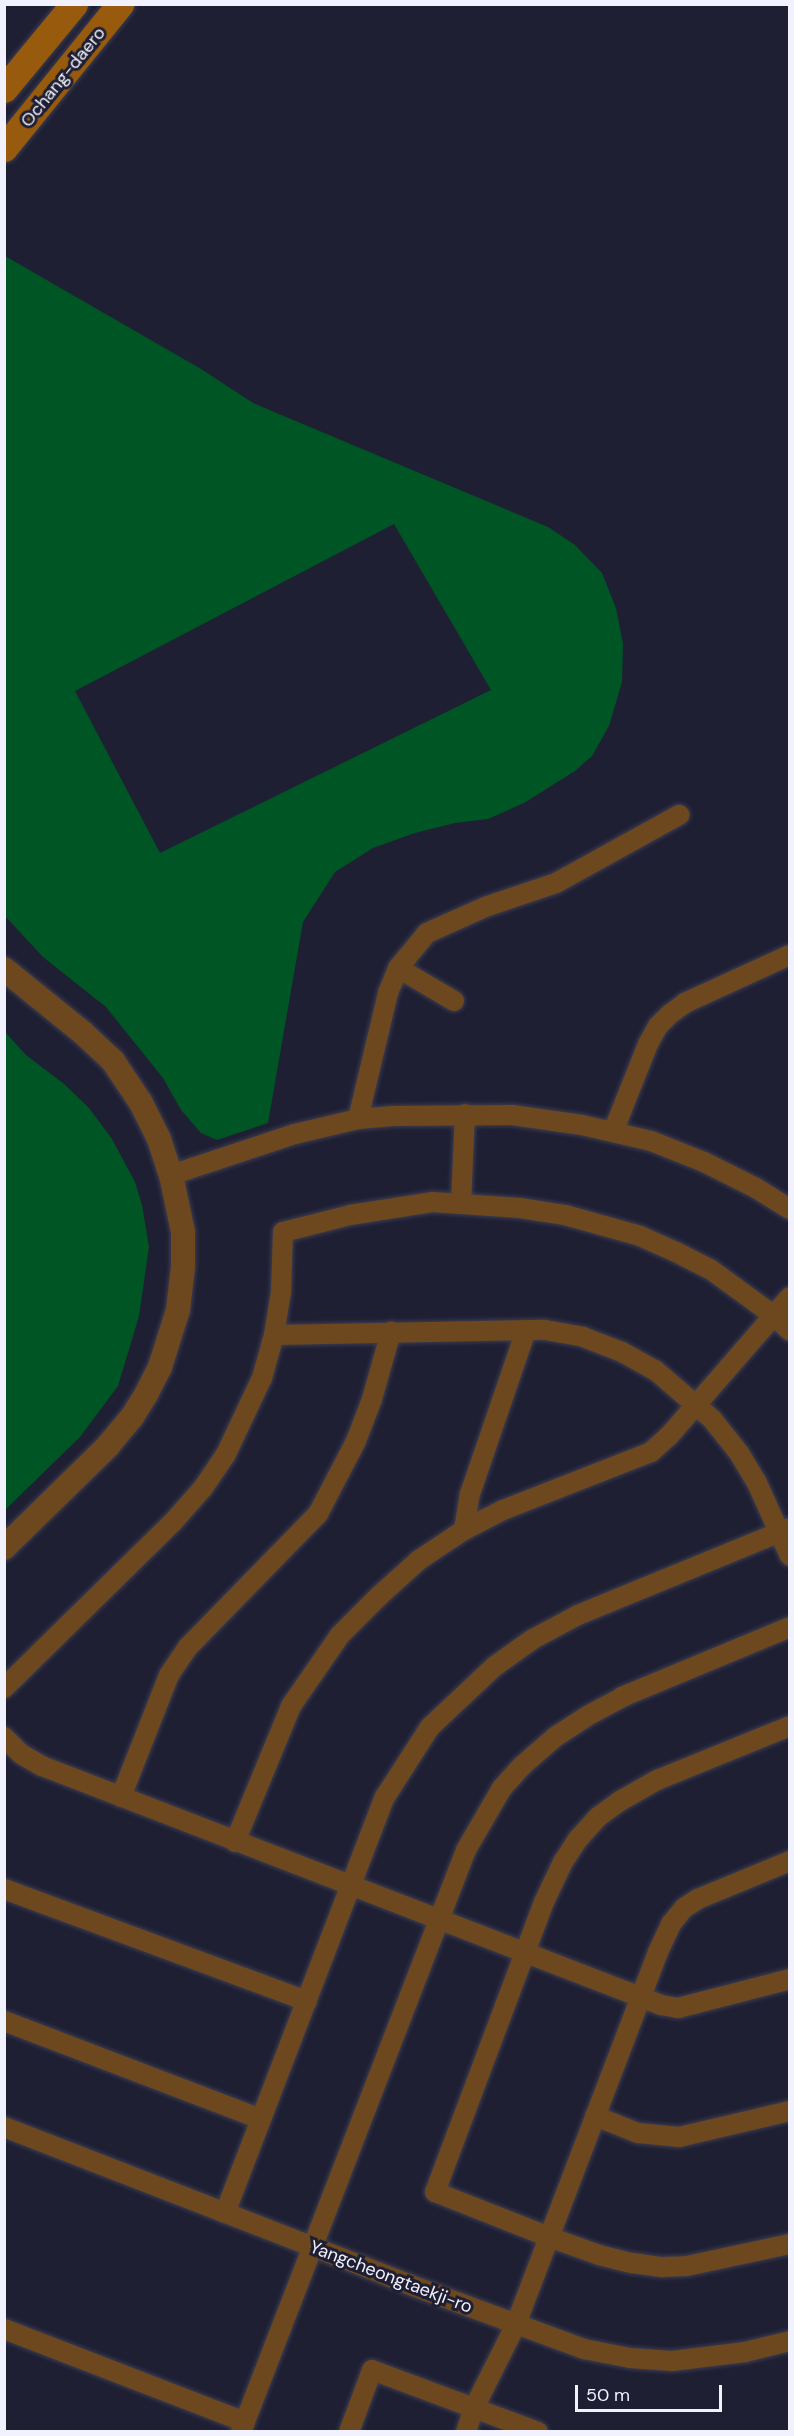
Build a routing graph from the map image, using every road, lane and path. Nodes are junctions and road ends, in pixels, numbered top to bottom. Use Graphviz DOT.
graph roads {
  1 [pos="74,4"];
  2 [pos="120,4"];
  3 [pos="4,89"];
  4 [pos="4,148"];
  5 [pos="679,815"];
  6 [pos="789,955"];
  7 [pos="398,968"];
  8 [pos="4,969"];
  9 [pos="454,1001"];
  10 [pos="465,1114"];
  11 [pos="358,1119"];
  12 [pos="613,1132"];
  13 [pos="171,1174"];
  14 [pos="461,1204"];
  15 [pos="788,1204"];
  16 [pos="789,1297"];
  17 [pos="773,1315"];
  18 [pos="526,1330"];
  19 [pos="789,1331"];
  20 [pos="391,1332"];
  21 [pos="274,1335"];
  22 [pos="696,1404"];
  23 [pos="464,1530"];
  24 [pos="785,1530"];
  25 [pos="4,1548"];
  26 [pos="789,1556"];
  27 [pos="789,1627"];
  28 [pos="4,1688"];
  29 [pos="789,1726"];
  30 [pos="4,1737"];
  31 [pos="121,1797"];
  32 [pos="235,1842"];
  33 [pos="789,1861"];
  34 [pos="350,1887"];
  35 [pos="4,1889"];
  36 [pos="438,1921"];
  37 [pos="525,1954"];
  38 [pos="789,1978"];
  39 [pos="640,1998"];
  40 [pos="307,2001"];
  41 [pos="4,2021"];
  42 [pos="789,2111"];
  43 [pos="595,2116"];
  44 [pos="261,2119"];
  45 [pos="4,2127"];
  46 [pos="225,2213"];
  47 [pos="549,2237"];
  48 [pos="789,2244"];
  49 [pos="312,2247"];
  50 [pos="516,2324"];
  51 [pos="4,2329"];
  52 [pos="789,2341"];
  53 [pos="474,2408"];
  54 [pos="243,2427"];
  55 [pos="349,2432"];
  56 [pos="466,2432"];
  57 [pos="538,2432"];
  1 -- 3 [label="main road, Ochang-daero"];
  2 -- 4 [label="main road, Ochang-daero"];
  5 -- 7 [label="street"];
  6 -- 12 [label="street"];
  7 -- 9 [label="street"];
  7 -- 11 [label="street"];
  8 -- 13 [label="street"];
  10 -- 11 [label="street"];
  10 -- 12 [label="street"];
  10 -- 14 [label="street"];
  11 -- 13 [label="street"];
  12 -- 15 [label="street"];
  13 -- 25 [label="street"];
  14 -- 17 [label="street"];
  14 -- 21 [label="street"];
  16 -- 17 [label="street"];
  17 -- 19 [label="street"];
  17 -- 22 [label="street"];
  18 -- 20 [label="street"];
  18 -- 22 [label="street"];
  18 -- 23 [label="street"];
  20 -- 21 [label="street"];
  20 -- 31 [label="street"];
  21 -- 28 [label="street"];
  22 -- 23 [label="street"];
  22 -- 24 [label="street"];
  23 -- 32 [label="street"];
  24 -- 26 [label="street"];
  24 -- 34 [label="street"];
  27 -- 36 [label="street"];
  29 -- 37 [label="street"];
  30 -- 31 [label="street"];
  31 -- 32 [label="street"];
  32 -- 34 [label="street"];
  33 -- 39 [label="street"];
  34 -- 36 [label="street"];
  34 -- 40 [label="street"];
  35 -- 40 [label="street"];
  36 -- 37 [label="street"];
  36 -- 49 [label="street"];
  37 -- 39 [label="street"];
  37 -- 47 [label="street"];
  38 -- 39 [label="street"];
  39 -- 43 [label="street"];
  40 -- 44 [label="street"];
  41 -- 44 [label="street"];
  42 -- 43 [label="street"];
  43 -- 47 [label="street"];
  44 -- 46 [label="street"];
  45 -- 46 [label="street, Yangcheongtaekji-ro"];
  46 -- 49 [label="street, Yangcheongtaekji-ro"];
  47 -- 48 [label="street"];
  47 -- 50 [label="street"];
  49 -- 50 [label="street, Yangcheongtaekji-ro"];
  49 -- 54 [label="street"];
  50 -- 52 [label="street, Yangcheongtaekji-ro"];
  50 -- 53 [label="street"];
  51 -- 54 [label="street"];
  53 -- 55 [label="street"];
  53 -- 56 [label="street"];
  53 -- 57 [label="street"];
}
